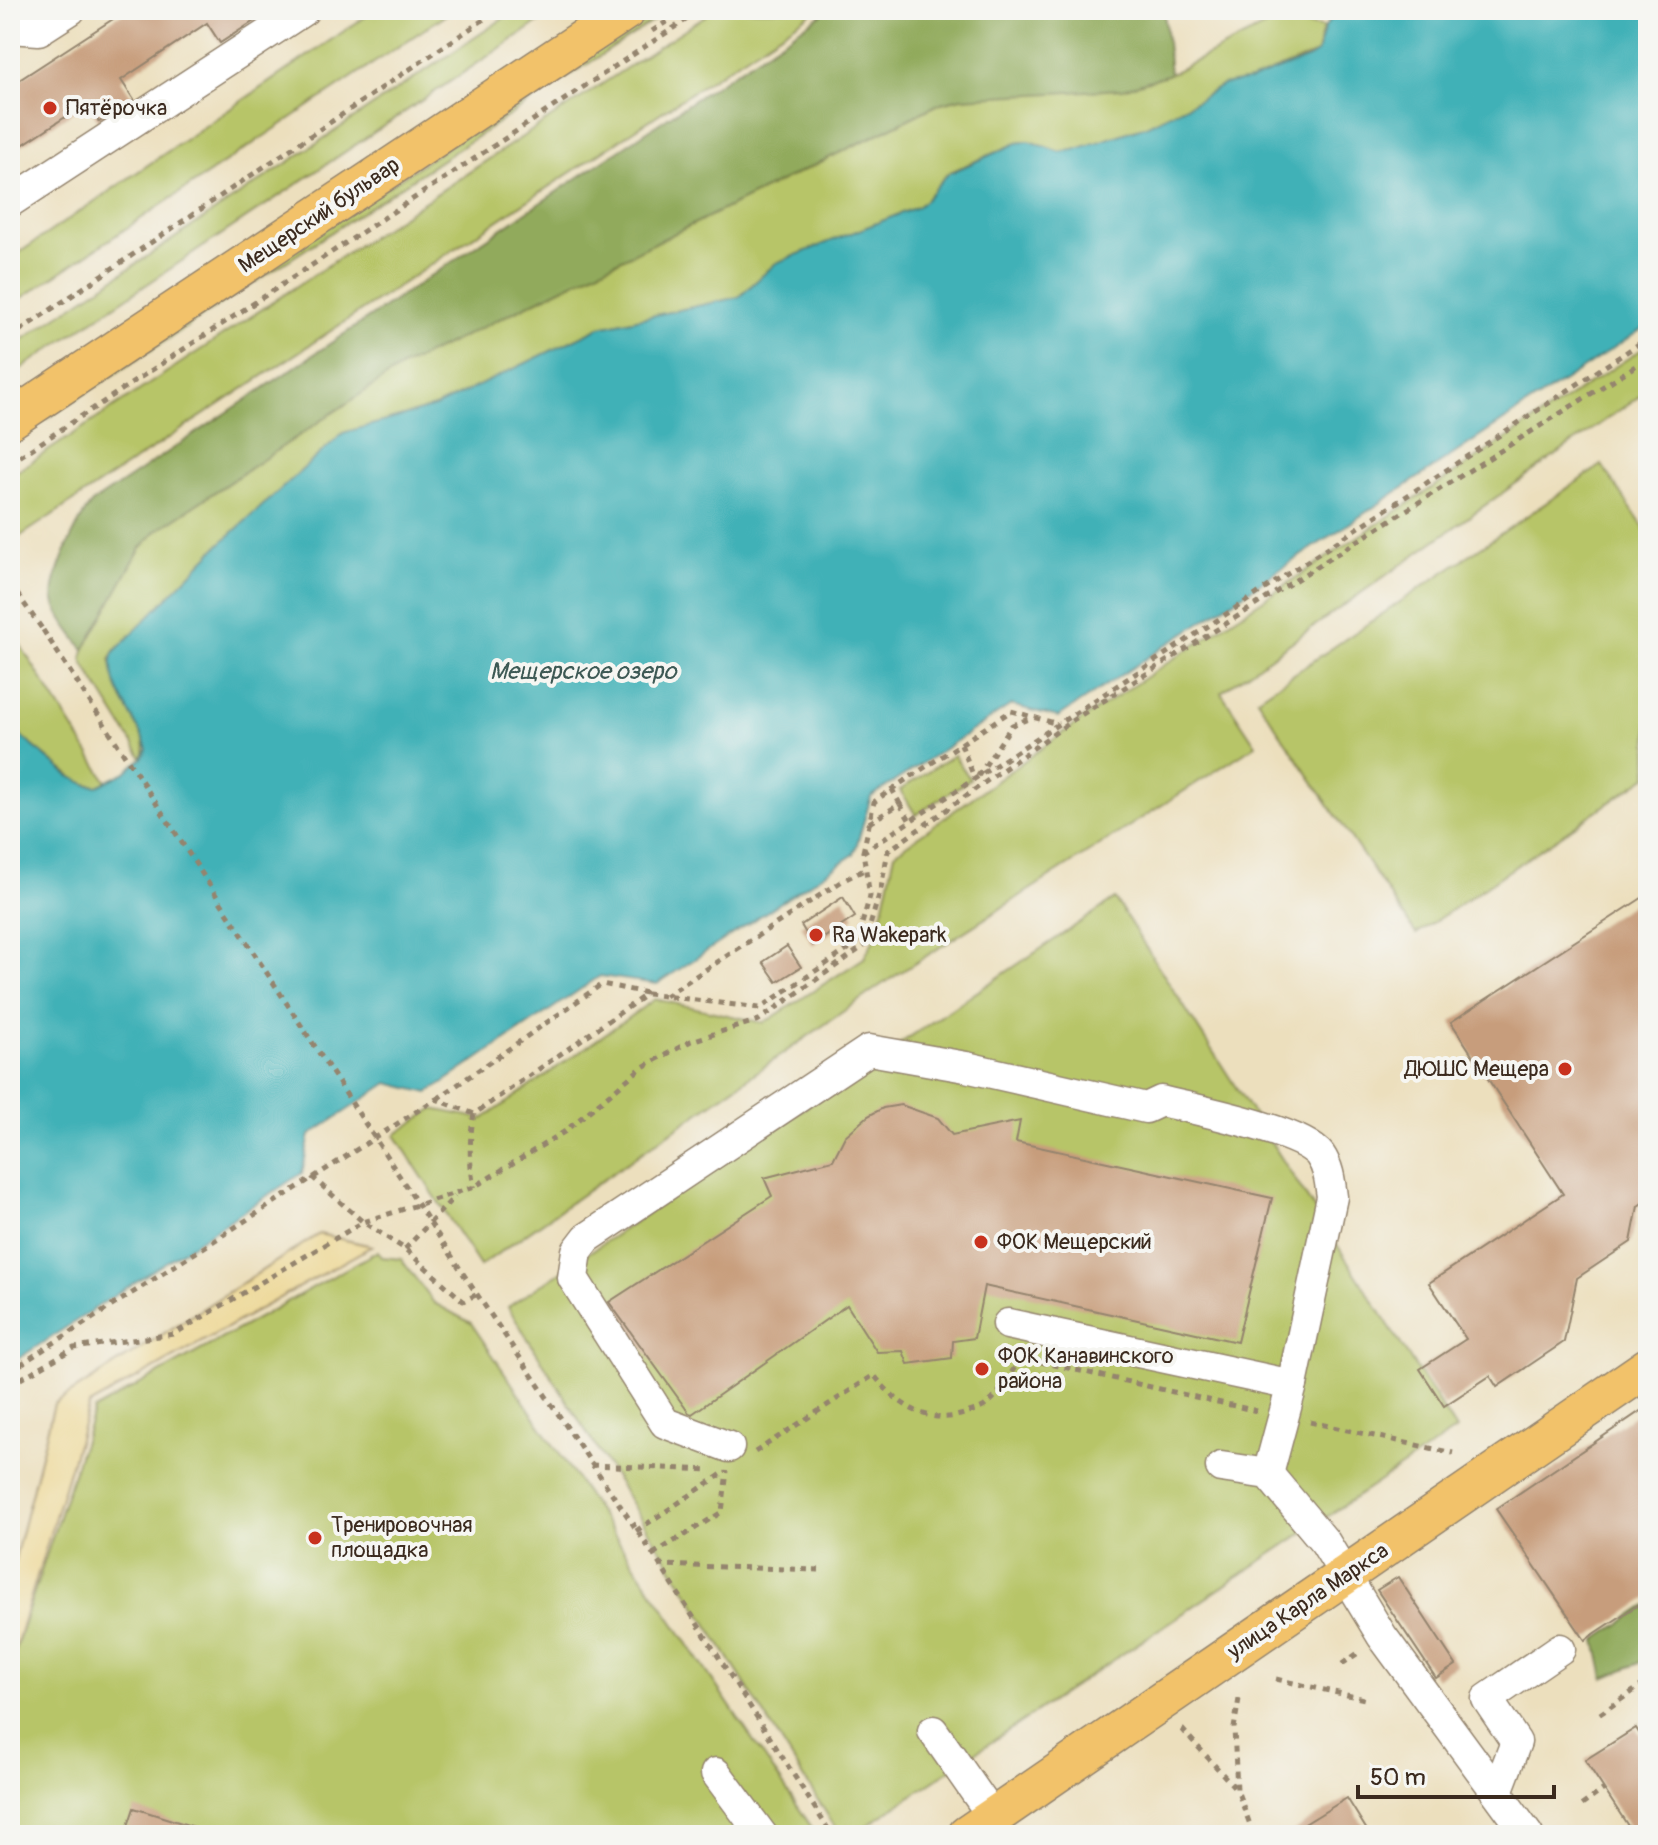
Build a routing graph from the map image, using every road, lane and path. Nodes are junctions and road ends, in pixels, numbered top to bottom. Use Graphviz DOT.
graph roads {
  1 [pos="70,10"];
  2 [pos="304,10"];
  3 [pos="498,10"];
  4 [pos="627,10"];
  5 [pos="701,10"];
  6 [pos="10,28"];
  7 [pos="10,202"];
  8 [pos="10,337"];
  9 [pos="1646,340"];
  10 [pos="1648,348"];
  11 [pos="1648,358"];
  12 [pos="10,420"];
  13 [pos="10,463"];
  14 [pos="10,584"];
  15 [pos="1034,717"];
  16 [pos="1059,724"];
  17 [pos="961,744"];
  18 [pos="975,780"];
  19 [pos="892,789"];
  20 [pos="900,804"];
  21 [pos="911,823"];
  22 [pos="868,824"];
  23 [pos="863,852"];
  24 [pos="866,869"];
  25 [pos="647,994"];
  26 [pos="665,996"];
  27 [pos="436,1099"];
  28 [pos="474,1114"];
  29 [pos="312,1177"];
  30 [pos="474,1187"];
  31 [pos="455,1195"];
  32 [pos="363,1222"];
  33 [pos="405,1249"];
  34 [pos="478,1294"];
  35 [pos="1008,1324"];
  36 [pos="1057,1366"];
  37 [pos="1648,1367"];
  38 [pos="10,1371"];
  39 [pos="10,1385"];
  40 [pos="1292,1385"];
  41 [pos="736,1459"];
  42 [pos="590,1465"];
  43 [pos="1221,1467"];
  44 [pos="1268,1474"];
  45 [pos="636,1531"];
  46 [pos="653,1554"];
  47 [pos="658,1565"];
  48 [pos="819,1570"];
  49 [pos="1346,1576"];
  50 [pos="1560,1649"];
  51 [pos="1276,1679"];
  52 [pos="1648,1681"];
  53 [pos="1239,1699"];
  54 [pos="1369,1700"];
  55 [pos="1600,1714"];
  56 [pos="1182,1729"];
  57 [pos="933,1731"];
  58 [pos="716,1773"];
  59 [pos="1604,1789"];
  60 [pos="1237,1790"];
  61 [pos="1497,1792"];
  62 [pos="1582,1805"];
  63 [pos="980,1826"];
  64 [pos="1513,1830"];
  65 [pos="762,1835"];
  66 [pos="832,1835"];
  67 [pos="1254,1835"];
  1 -- 6 [label="street"];
  2 -- 7 [label="street"];
  3 -- 8 [label="path"];
  4 -- 12 [label="main road, Мещерский бульвар"];
  5 -- 13 [label="path"];
  9 -- 10 [label="path"];
  9 -- 16 [label="path"];
  11 -- 30 [label="path"];
  14 -- 34 [label="path, bridge"];
  15 -- 16 [label="path"];
  15 -- 17 [label="path"];
  15 -- 18 [label="path"];
  16 -- 18 [label="path"];
  17 -- 18 [label="path"];
  17 -- 19 [label="path"];
  18 -- 21 [label="path"];
  19 -- 20 [label="path"];
  19 -- 22 [label="path"];
  20 -- 21 [label="path"];
  20 -- 22 [label="path"];
  21 -- 23 [label="path"];
  22 -- 23 [label="path"];
  23 -- 24 [label="path"];
  24 -- 26 [label="path"];
  24 -- 26 [label="path"];
  25 -- 26 [label="path"];
  25 -- 27 [label="path"];
  25 -- 28 [label="path"];
  27 -- 28 [label="path"];
  27 -- 29 [label="path"];
  28 -- 30 [label="path"];
  29 -- 32 [label="path"];
  29 -- 38 [label="path"];
  30 -- 31 [label="path"];
  31 -- 32 [label="path"];
  31 -- 33 [label="path"];
  32 -- 33 [label="path"];
  32 -- 39 [label="path"];
  33 -- 34 [label="path"];
  34 -- 42 [label="path"];
  35 -- 40 [label="street"];
  36 -- 41 [label="path"];
  37 -- 49 [label="main road, улица Карла Маркса"];
  40 -- 41 [label="street"];
  40 -- 44 [label="street"];
  41 -- 42 [label="path"];
  41 -- 45 [label="path"];
  41 -- 46 [label="path"];
  42 -- 45 [label="path"];
  43 -- 44 [label="street"];
  44 -- 49 [label="street"];
  45 -- 46 [label="path"];
  46 -- 47 [label="path"];
  47 -- 48 [label="path"];
  47 -- 66 [label="path"];
  49 -- 61 [label="street"];
  49 -- 63 [label="main road, улица Карла Маркса"];
  50 -- 61 [label="street"];
  51 -- 54 [label="path"];
  52 -- 55 [label="path"];
  53 -- 60 [label="path"];
  56 -- 60 [label="path"];
  57 -- 63 [label="street"];
  58 -- 65 [label="street"];
  59 -- 62 [label="path"];
  60 -- 67 [label="path"];
  61 -- 64 [label="street"];
}
